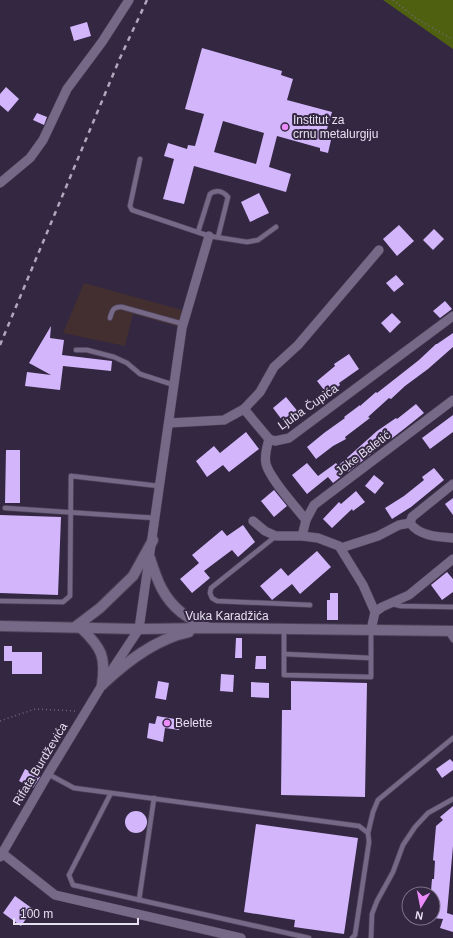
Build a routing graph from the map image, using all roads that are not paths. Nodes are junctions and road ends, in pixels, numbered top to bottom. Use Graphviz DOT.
graph roads {
  1 [pos="129,0"];
  2 [pos="140,159"];
  3 [pos="0,183"];
  4 [pos="276,227"];
  5 [pos="198,232"];
  6 [pos="214,237"];
  7 [pos="378,250"];
  8 [pos="453,316"];
  9 [pos="110,318"];
  10 [pos="183,324"];
  11 [pos="76,350"];
  12 [pos="174,385"];
  13 [pos="453,400"];
  14 [pos="244,409"];
  15 [pos="169,423"];
  16 [pos="269,439"];
  17 [pos="453,484"];
  18 [pos="159,486"];
  19 [pos="4,508"];
  20 [pos="71,511"];
  21 [pos="156,518"];
  22 [pos="306,520"];
  23 [pos="253,521"];
  24 [pos="410,522"];
  25 [pos="276,536"];
  26 [pos="302,536"];
  27 [pos="453,538"];
  28 [pos="153,540"];
  29 [pos="341,548"];
  30 [pos="150,558"];
  31 [pos="453,559"];
  32 [pos="0,601"];
  33 [pos="310,604"];
  34 [pos="390,604"];
  35 [pos="453,607"];
  36 [pos="375,612"];
  37 [pos="0,626"];
  38 [pos="78,627"];
  39 [pos="209,628"];
  40 [pos="139,629"];
  41 [pos="284,629"];
  42 [pos="371,630"];
  43 [pos="450,631"];
  44 [pos="453,640"];
  45 [pos="284,654"];
  46 [pos="371,658"];
  47 [pos="102,685"];
  48 [pos="453,738"];
  49 [pos="48,774"];
  50 [pos="111,793"];
  51 [pos="154,798"];
  52 [pos="453,799"];
  53 [pos="368,833"];
  54 [pos="1,855"];
  55 [pos="139,900"];
  56 [pos="241,938"];
  57 [pos="309,938"];
  58 [pos="352,938"];
  59 [pos="371,938"];
  1 -- 3 [label="street"];
  2 -- 5 [label="lane"];
  4 -- 6 [label="lane"];
  5 -- 6 [label="lane"];
  5 -- 6 [label="lane"];
  6 -- 10 [label="street"];
  7 -- 14 [label="street"];
  8 -- 16 [label="street, Ljuba Čupića"];
  9 -- 10 [label="lane"];
  10 -- 12 [label="street"];
  11 -- 12 [label="lane"];
  12 -- 15 [label="street"];
  13 -- 22 [label="street, Joke Baletić"];
  14 -- 15 [label="street"];
  14 -- 16 [label="street, Ljuba Čupića"];
  15 -- 18 [label="street"];
  16 -- 22 [label="street"];
  17 -- 24 [label="street"];
  18 -- 20 [label="lane"];
  18 -- 21 [label="street"];
  19 -- 20 [label="lane"];
  20 -- 21 [label="lane"];
  20 -- 32 [label="lane"];
  21 -- 28 [label="street"];
  22 -- 26 [label="street, Joke Baletić"];
  23 -- 25 [label="street"];
  24 -- 27 [label="street"];
  24 -- 29 [label="street"];
  25 -- 26 [label="street"];
  25 -- 33 [label="lane"];
  26 -- 29 [label="street"];
  28 -- 30 [label="street"];
  28 -- 38 [label="street"];
  29 -- 36 [label="street"];
  30 -- 39 [label="street"];
  30 -- 40 [label="street"];
  31 -- 34 [label="street"];
  34 -- 35 [label="lane"];
  34 -- 36 [label="street"];
  36 -- 42 [label="street"];
  37 -- 38 [label="street, Vuka Karadžića"];
  38 -- 40 [label="street, Vuka Karadžića"];
  38 -- 47 [label="street"];
  39 -- 40 [label="street, Vuka Karadžića"];
  39 -- 41 [label="street, Vuka Karadžića"];
  39 -- 47 [label="street"];
  40 -- 47 [label="street, Rifata Burdževića"];
  41 -- 42 [label="street, Vuka Karadžića"];
  41 -- 45 [label="lane"];
  42 -- 43 [label="street, Vuka Karadžića"];
  42 -- 46 [label="lane"];
  43 -- 44 [label="lane"];
  45 -- 46 [label="lane"];
  45 -- 46 [label="lane"];
  47 -- 49 [label="street, Rifata Burdževića"];
  48 -- 53 [label="lane"];
  49 -- 50 [label="lane"];
  49 -- 54 [label="street, Rifata Burdževića"];
  50 -- 51 [label="lane"];
  50 -- 55 [label="lane"];
  51 -- 53 [label="lane"];
  51 -- 55 [label="lane"];
  52 -- 59 [label="lane"];
  53 -- 58 [label="lane"];
  54 -- 56 [label="street"];
  55 -- 57 [label="lane"];
}
